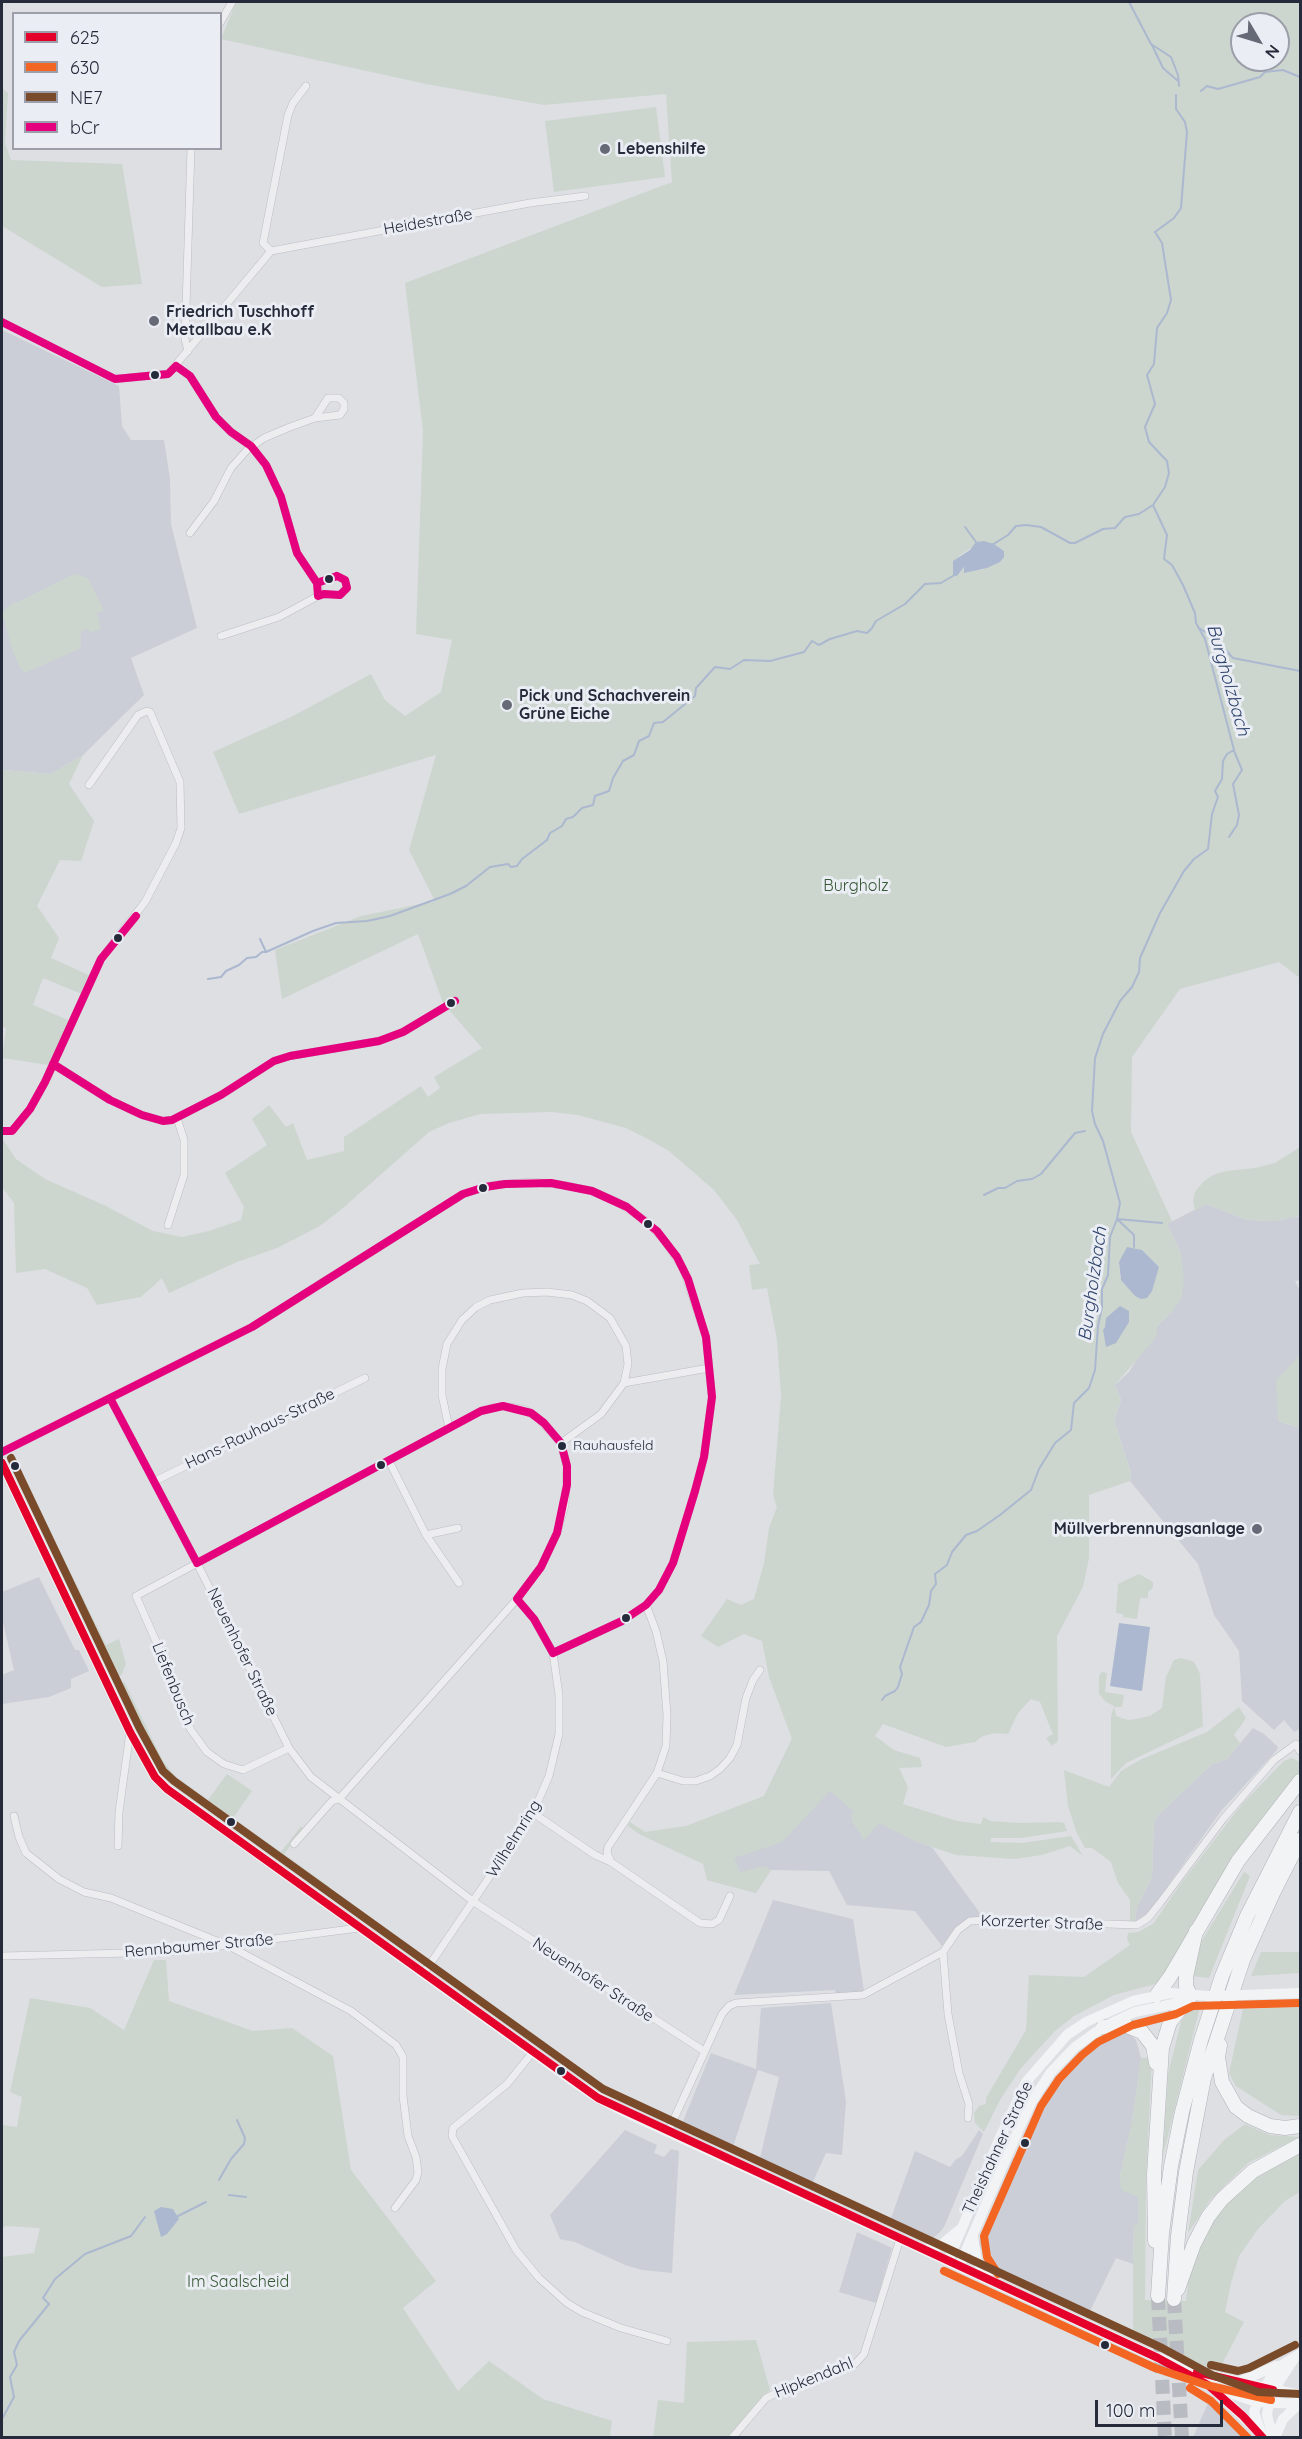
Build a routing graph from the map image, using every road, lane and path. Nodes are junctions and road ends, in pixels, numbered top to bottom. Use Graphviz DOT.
graph roads {
  1 [pos="232,2"];
  2 [pos="222,20"];
  3 [pos="306,86"];
  4 [pos="190,150"];
  5 [pos="585,196"];
  6 [pos="271,250"];
  7 [pos="2,322"];
  8 [pos="188,351"];
  9 [pos="176,366"];
  10 [pos="315,418"];
  11 [pos="251,446"];
  12 [pos="190,533"];
  13 [pos="317,583"];
  14 [pos="318,596"];
  15 [pos="222,636"];
  16 [pos="89,785"];
  17 [pos="455,1001"];
  18 [pos="53,1064"];
  19 [pos="177,1118"];
  20 [pos="2,1131"];
  21 [pos="168,1225"];
  22 [pos="709,1368"];
  23 [pos="365,1378"];
  24 [pos="624,1383"];
  25 [pos="110,1398"];
  26 [pos="449,1428"];
  27 [pos="561,1443"];
  28 [pos="2,1452"];
  29 [pos="389,1461"];
  30 [pos="2,1463"];
  31 [pos="154,1481"];
  32 [pos="458,1528"];
  33 [pos="426,1535"];
  34 [pos="198,1563"];
  35 [pos="459,1582"];
  36 [pos="517,1599"];
  37 [pos="646,1605"];
  38 [pos="553,1653"];
  39 [pos="760,1670"];
  40 [pos="130,1732"];
  41 [pos="289,1748"];
  42 [pos="1298,1748"];
  43 [pos="657,1773"];
  44 [pos="1300,1781"];
  45 [pos="339,1799"];
  46 [pos="1300,1812"];
  47 [pos="533,1813"];
  48 [pos="14,1816"];
  49 [pos="1300,1840"];
  50 [pos="294,1844"];
  51 [pos="118,1846"];
  52 [pos="610,1862"];
  53 [pos="730,1896"];
  54 [pos="474,1902"];
  55 [pos="359,1928"];
  56 [pos="1196,1931"];
  57 [pos="229,1946"];
  58 [pos="943,1952"];
  59 [pos="2,1956"];
  60 [pos="424,1973"];
  61 [pos="1300,1993"];
  62 [pos="1156,1996"];
  63 [pos="1191,1996"];
  64 [pos="1226,2008"];
  65 [pos="1102,2027"];
  66 [pos="704,2051"];
  67 [pos="533,2052"];
  68 [pos="1160,2083"];
  69 [pos="968,2118"];
  70 [pos="1300,2126"];
  71 [pos="668,2132"];
  72 [pos="1300,2145"];
  73 [pos="978,2189"];
  74 [pos="990,2194"];
  75 [pos="395,2208"];
  76 [pos="960,2229"];
  77 [pos="973,2235"];
  78 [pos="900,2239"];
  79 [pos="924,2250"];
  80 [pos="948,2261"];
  81 [pos="959,2266"];
  82 [pos="989,2280"];
  83 [pos="667,2341"];
  84 [pos="1298,2355"];
  85 [pos="1158,2358"];
  86 [pos="1285,2366"];
  87 [pos="1238,2382"];
  88 [pos="1208,2385"];
  89 [pos="1268,2387"];
  90 [pos="1300,2400"];
  91 [pos="1274,2404"];
  92 [pos="1255,2407"];
  93 [pos="1268,2437"];
  94 [pos="732,2438"];
  1 -- 2 [label="street"];
  3 -- 6 [label="street"];
  4 -- 8 [label="street"];
  5 -- 6 [label="street, Heidestraße"];
  6 -- 8 [label="street"];
  7 -- 9 [label="street"];
  8 -- 9 [label="street"];
  9 -- 11 [label="street"];
  10 -- 11 [label="street"];
  11 -- 12 [label="street"];
  11 -- 13 [label="street"];
  13 -- 14 [label="street"];
  13 -- 14 [label="street"];
  14 -- 15 [label="street"];
  16 -- 18 [label="street"];
  17 -- 19 [label="street"];
  18 -- 19 [label="street"];
  18 -- 20 [label="street"];
  19 -- 21 [label="street"];
  22 -- 24 [label="street"];
  22 -- 25 [label="street"];
  22 -- 37 [label="street"];
  23 -- 31 [label="street, Hans-Rauhaus-Straße"];
  24 -- 26 [label="street"];
  24 -- 27 [label="street"];
  25 -- 28 [label="street"];
  25 -- 31 [label="street, Neuenhofer Straße"];
  26 -- 27 [label="street"];
  26 -- 29 [label="street"];
  27 -- 36 [label="street"];
  29 -- 33 [label="street"];
  29 -- 34 [label="street"];
  30 -- 40 [label="main road"];
  31 -- 34 [label="street, Neuenhofer Straße"];
  32 -- 33 [label="street"];
  33 -- 35 [label="street"];
  34 -- 41 [label="street, Neuenhofer Straße"];
  34 -- 41 [label="street, Liefenbusch"];
  36 -- 38 [label="street, Wilhelmring"];
  36 -- 45 [label="street"];
  37 -- 38 [label="street"];
  37 -- 43 [label="street"];
  38 -- 47 [label="street, Wilhelmring"];
  39 -- 43 [label="street"];
  40 -- 51 [label="street"];
  40 -- 55 [label="main road"];
  41 -- 45 [label="street, Neuenhofer Straße"];
  42 -- 58 [label="street, Korzerter Straße"];
  43 -- 52 [label="street"];
  44 -- 56 [label="highway"];
  45 -- 50 [label="street"];
  45 -- 54 [label="street, Neuenhofer Straße"];
  46 -- 68 [label="highway"];
  47 -- 52 [label="street"];
  47 -- 54 [label="street, Wilhelmring"];
  48 -- 57 [label="street"];
  49 -- 64 [label="highway"];
  52 -- 53 [label="street"];
  54 -- 60 [label="street, Wilhelmring"];
  54 -- 66 [label="street, Neuenhofer Straße"];
  55 -- 57 [label="street, Rennbaumer Straße"];
  55 -- 60 [label="main road"];
  56 -- 62 [label="highway"];
  56 -- 63 [label="highway"];
  57 -- 59 [label="street, Rennbaumer Straße"];
  57 -- 75 [label="street"];
  58 -- 66 [label="street, Korzerter Straße"];
  58 -- 69 [label="street"];
  60 -- 67 [label="main road"];
  61 -- 63 [label="main road, Theishahner Straße, bridge"];
  62 -- 63 [label="main road, Theishahner Straße"];
  62 -- 73 [label="main road, Theishahner Straße"];
  63 -- 65 [label="main road, Theishahner Straße"];
  63 -- 68 [label="highway"];
  64 -- 70 [label="highway"];
  64 -- 72 [label="highway"];
  65 -- 68 [label="highway"];
  65 -- 74 [label="main road, Theishahner Straße"];
  66 -- 71 [label="street, Korzerter Straße"];
  67 -- 71 [label="main road"];
  67 -- 83 [label="street"];
  71 -- 78 [label="main road"];
  73 -- 74 [label="main road"];
  73 -- 76 [label="main road, Theishahner Straße"];
  74 -- 77 [label="main road, Theishahner Straße"];
  76 -- 79 [label="main road"];
  76 -- 80 [label="main road, Theishahner Straße"];
  77 -- 81 [label="main road, Theishahner Straße"];
  77 -- 82 [label="main road"];
  78 -- 79 [label="main road"];
  78 -- 94 [label="street, Hipkendahl"];
  79 -- 80 [label="main road"];
  80 -- 81 [label="main road"];
  81 -- 82 [label="main road"];
  82 -- 85 [label="main road"];
  84 -- 86 [label="main road"];
  85 -- 87 [label="main road"];
  85 -- 88 [label="main road"];
  86 -- 87 [label="main road"];
  86 -- 89 [label="main road"];
  86 -- 90 [label="main road"];
  87 -- 89 [label="main road"];
  88 -- 92 [label="main road"];
  88 -- 93 [label="main road"];
  89 -- 90 [label="main road"];
  89 -- 91 [label="main road"];
  89 -- 92 [label="main road"];
  90 -- 91 [label="main road"];
  90 -- 93 [label="main road"];
  91 -- 92 [label="main road"];
  91 -- 93 [label="main road"];
  92 -- 93 [label="main road"];
}
